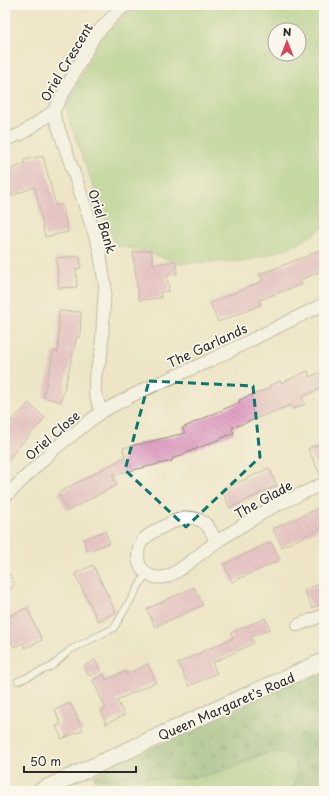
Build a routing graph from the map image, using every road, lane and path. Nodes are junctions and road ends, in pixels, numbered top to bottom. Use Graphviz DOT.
graph roads {
  1 [pos="127,5"];
  2 [pos="53,112"];
  3 [pos="5,140"];
  4 [pos="324,304"];
  5 [pos="101,412"];
  6 [pos="324,483"];
  7 [pos="5,497"];
  8 [pos="216,542"];
  9 [pos="5,568"];
  10 [pos="146,574"];
  11 [pos="5,597"];
  12 [pos="324,615"];
  13 [pos="298,625"];
  14 [pos="324,661"];
  15 [pos="18,681"];
  16 [pos="40,791"];
  1 -- 2 [label="street, Oriel Crescent"];
  2 -- 3 [label="street, Oriel Crescent"];
  2 -- 5 [label="street, Oriel Bank"];
  4 -- 5 [label="street, The Garlands"];
  5 -- 7 [label="street, Oriel Close"];
  6 -- 8 [label="street, The Glade"];
  8 -- 10 [label="street, The Glade"];
  8 -- 10 [label="street"];
  9 -- 11 [label="path"];
  10 -- 15 [label="lane"];
  12 -- 13 [label="street"];
  14 -- 16 [label="main road, Queen Margaret's Road"];
}
